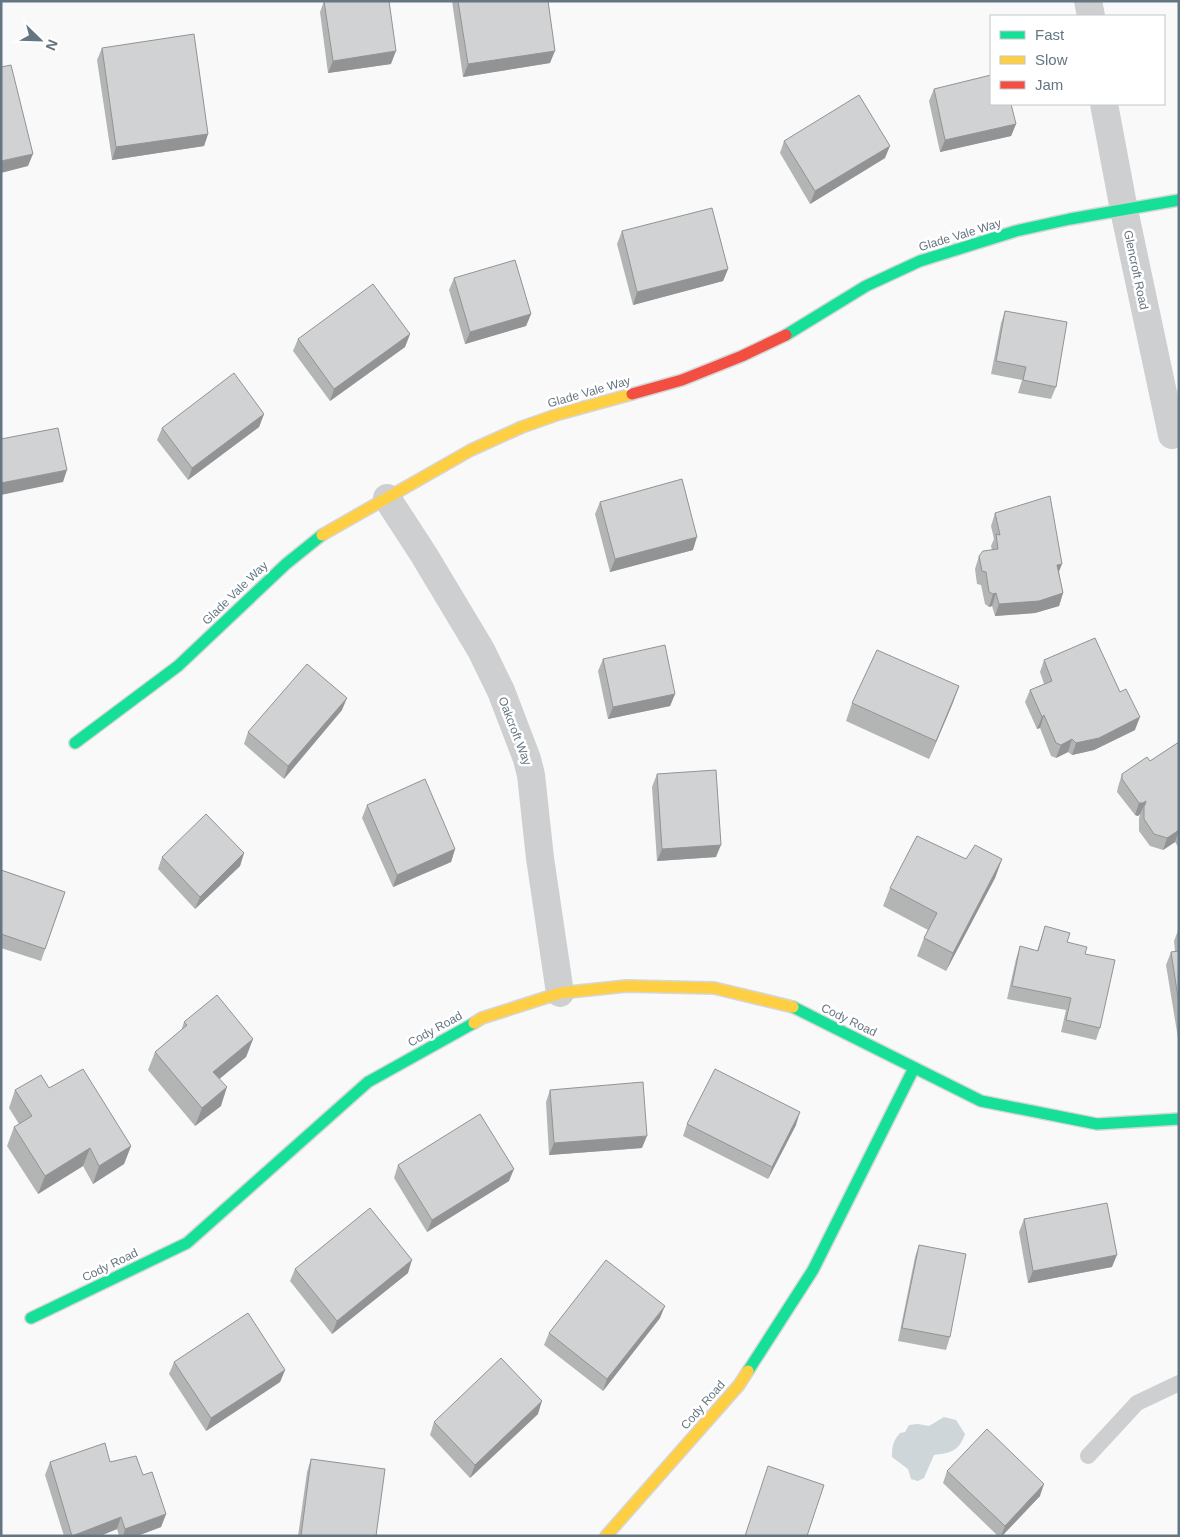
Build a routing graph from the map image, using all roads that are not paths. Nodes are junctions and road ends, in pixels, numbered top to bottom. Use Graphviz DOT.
graph roads {
  1 [pos="1088,1"];
  2 [pos="1091,15"];
  3 [pos="1104,105"];
  4 [pos="1179,200"];
  5 [pos="1124,210"];
  6 [pos="1172,435"];
  7 [pos="388,498"];
  8 [pos="75,743"];
  9 [pos="560,992"];
  10 [pos="914,1068"];
  11 [pos="1179,1119"];
  12 [pos="31,1318"];
  13 [pos="1179,1383"];
  14 [pos="1088,1456"];
  15 [pos="606,1536"];
  1 -- 2 [label="street"];
  3 -- 5 [label="street, Glencroft Road"];
  4 -- 5 [label="street, Glade Vale Way"];
  5 -- 6 [label="street, Glencroft Road"];
  5 -- 7 [label="street, Glade Vale Way"];
  7 -- 8 [label="street, Glade Vale Way"];
  7 -- 9 [label="street, Oakcroft Way"];
  9 -- 10 [label="street, Cody Road"];
  9 -- 12 [label="street, Cody Road"];
  10 -- 11 [label="street, Cody Road"];
  10 -- 15 [label="street, Cody Road"];
  13 -- 14 [label="lane"];
}
